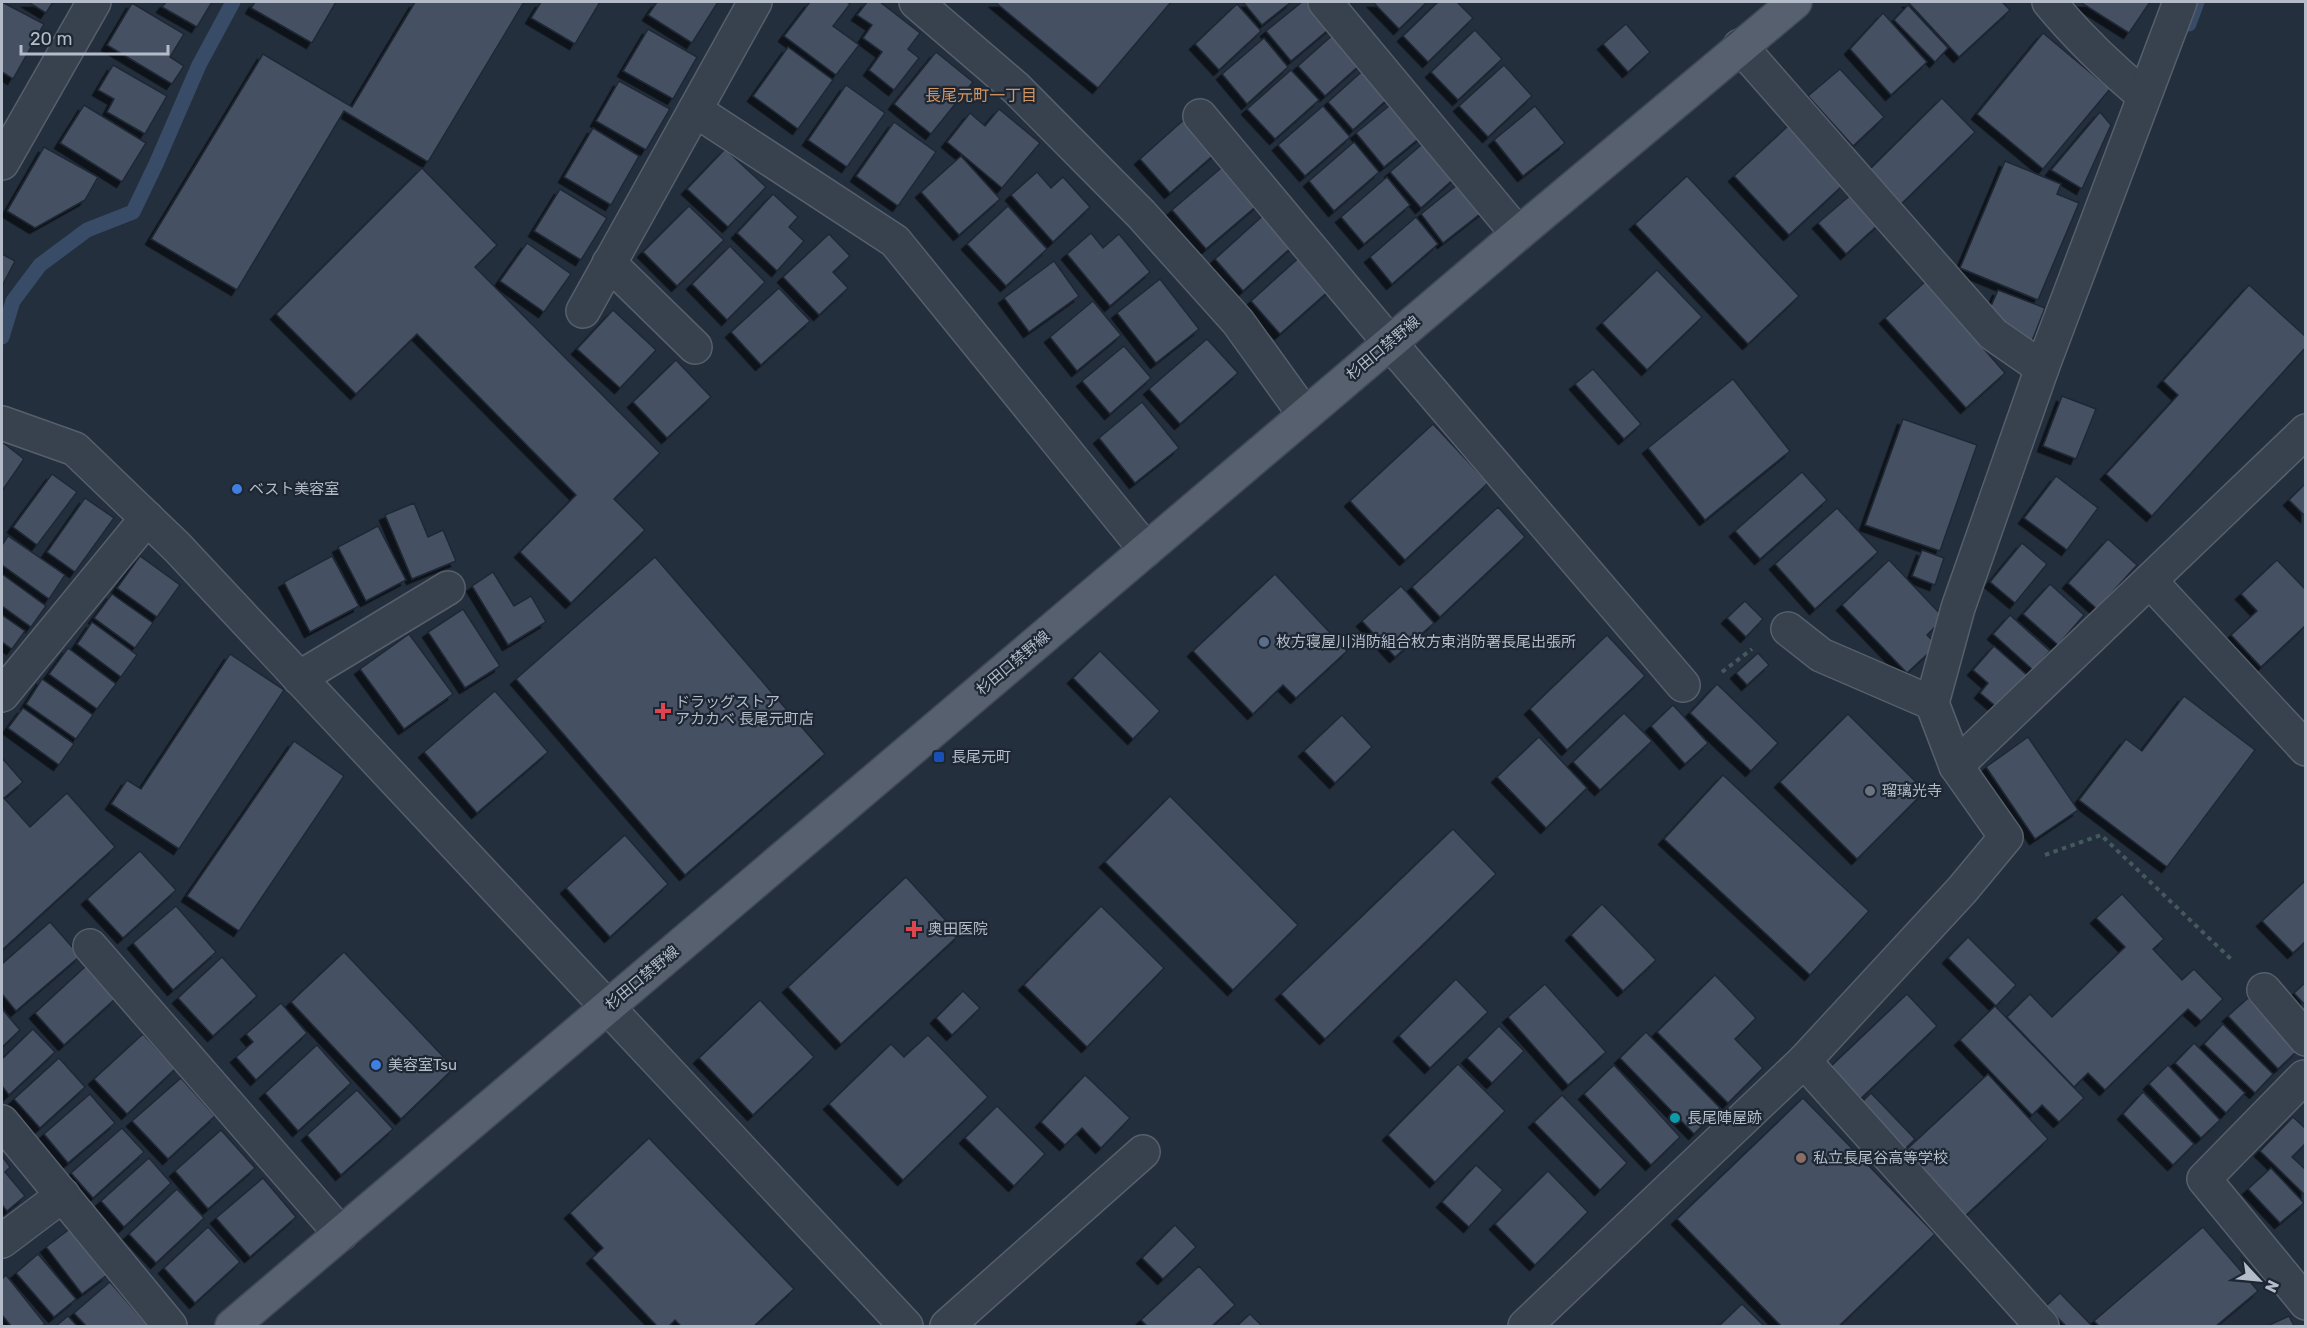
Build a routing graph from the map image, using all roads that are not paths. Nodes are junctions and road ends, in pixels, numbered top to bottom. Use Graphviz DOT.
graph roads {
  1 [pos="94,2"];
  2 [pos="755,2"];
  3 [pos="916,2"];
  4 [pos="1325,2"];
  5 [pos="1795,2"];
  6 [pos="2049,2"];
  7 [pos="2180,2"];
  8 [pos="1740,46"];
  9 [pos="2144,96"];
  10 [pos="695,110"];
  11 [pos="1200,116"];
  12 [pos="2,163"];
  13 [pos="1518,234"];
  14 [pos="609,263"];
  15 [pos="583,311"];
  16 [pos="1390,343"];
  17 [pos="695,347"];
  18 [pos="2042,368"];
  19 [pos="1305,415"];
  20 [pos="2,423"];
  21 [pos="2306,431"];
  22 [pos="147,518"];
  23 [pos="1146,550"];
  24 [pos="2150,580"];
  25 [pos="448,588"];
  26 [pos="1788,629"];
  27 [pos="299,678"];
  28 [pos="1683,685"];
  29 [pos="2,695"];
  30 [pos="1932,703"];
  31 [pos="2306,749"];
  32 [pos="1956,766"];
  33 [pos="90,946"];
  34 [pos="2264,990"];
  35 [pos="607,1008"];
  36 [pos="2306,1039"];
  37 [pos="1804,1060"];
  38 [pos="2304,1077"];
  39 [pos="2,1122"];
  40 [pos="1143,1152"];
  41 [pos="63,1195"];
  42 [pos="341,1234"];
  43 [pos="2,1241"];
  44 [pos="2306,1303"];
  45 [pos="170,1326"];
  46 [pos="232,1326"];
  47 [pos="906,1326"];
  48 [pos="947,1326"];
  49 [pos="1525,1326"];
  50 [pos="2042,1326"];
  1 -- 12 [label="street"];
  2 -- 10 [label="street"];
  3 -- 19 [label="street"];
  4 -- 13 [label="street"];
  5 -- 8 [label="main road, 杉田口禁野線"];
  6 -- 9 [label="street"];
  7 -- 9 [label="street"];
  8 -- 13 [label="main road, 杉田口禁野線"];
  8 -- 18 [label="street"];
  9 -- 18 [label="street"];
  10 -- 14 [label="street"];
  10 -- 23 [label="street"];
  11 -- 16 [label="street"];
  13 -- 16 [label="main road, 杉田口禁野線"];
  14 -- 15 [label="street"];
  14 -- 17 [label="street"];
  16 -- 19 [label="main road, 杉田口禁野線"];
  16 -- 28 [label="street"];
  18 -- 30 [label="street"];
  19 -- 23 [label="main road, 杉田口禁野線"];
  20 -- 22 [label="street"];
  21 -- 24 [label="street"];
  22 -- 27 [label="street"];
  22 -- 29 [label="street"];
  23 -- 35 [label="main road, 杉田口禁野線"];
  24 -- 31 [label="street"];
  24 -- 32 [label="street"];
  25 -- 27 [label="street"];
  26 -- 30 [label="street"];
  27 -- 35 [label="street"];
  30 -- 32 [label="street"];
  32 -- 37 [label="street"];
  33 -- 42 [label="street"];
  34 -- 36 [label="street"];
  35 -- 42 [label="main road, 杉田口禁野線"];
  35 -- 47 [label="street"];
  37 -- 49 [label="street"];
  37 -- 50 [label="street"];
  38 -- 44 [label="street"];
  39 -- 41 [label="street"];
  40 -- 48 [label="street"];
  41 -- 43 [label="street"];
  41 -- 45 [label="street"];
  42 -- 46 [label="main road, 杉田口禁野線"];
}
